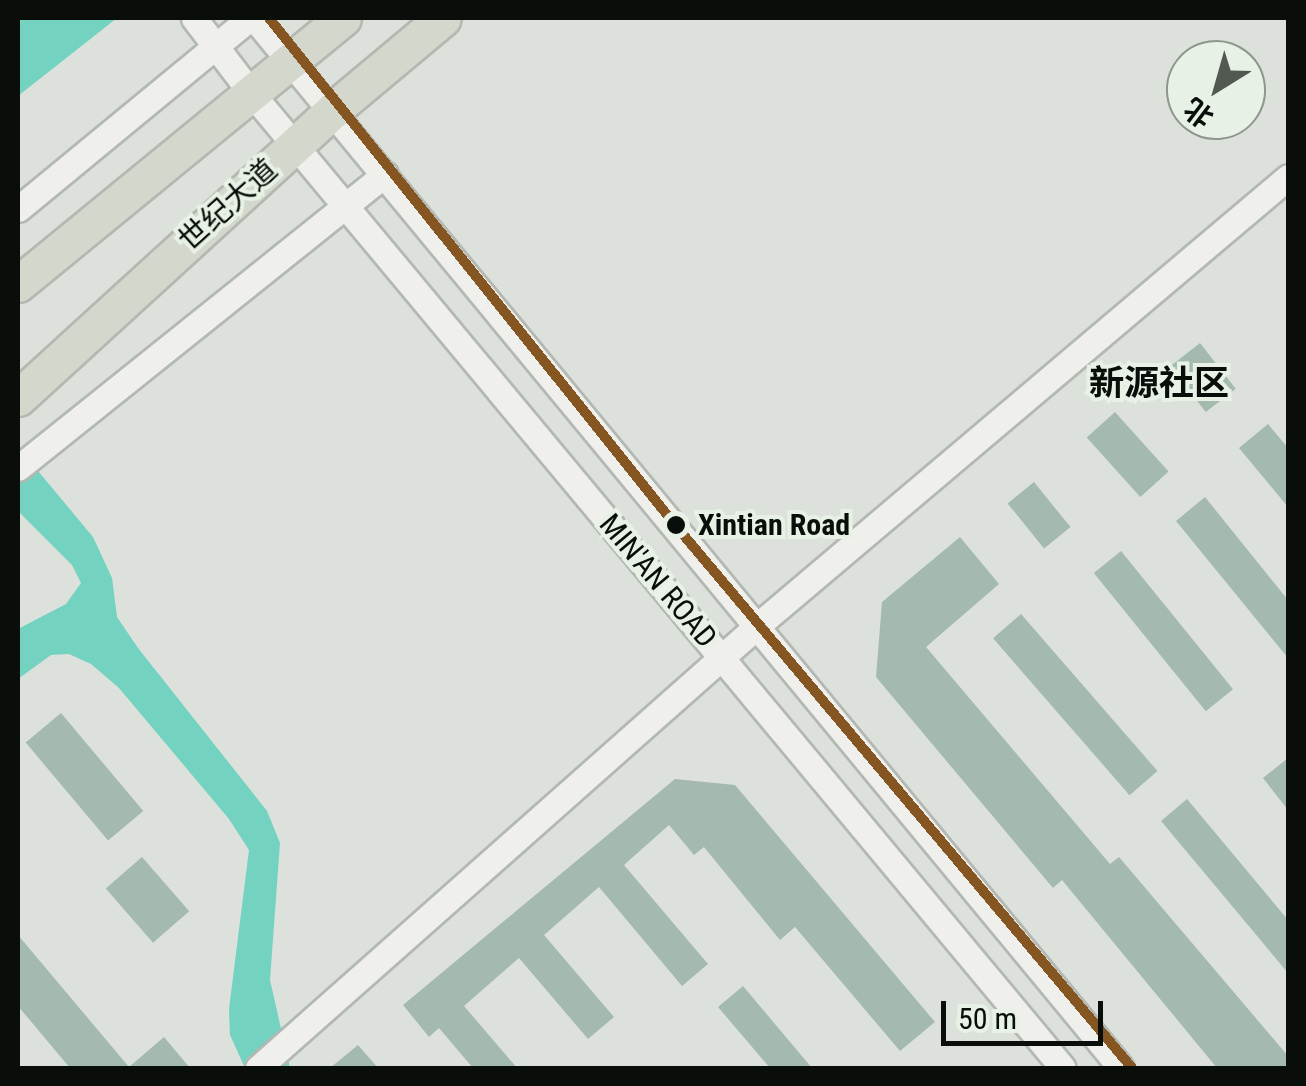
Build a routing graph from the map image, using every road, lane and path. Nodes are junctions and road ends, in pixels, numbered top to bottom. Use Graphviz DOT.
graph roads {
  1 [pos="195,18"];
  2 [pos="252,18"];
  3 [pos="343,18"];
  4 [pos="443,18"];
  5 [pos="215,46"];
  6 [pos="293,61"];
  7 [pos="252,94"];
  8 [pos="333,110"];
  9 [pos="295,145"];
  10 [pos="385,174"];
  11 [pos="1288,177"];
  12 [pos="345,206"];
  13 [pos="18,209"];
  14 [pos="18,284"];
  15 [pos="18,398"];
  16 [pos="18,468"];
  17 [pos="758,626"];
  18 [pos="722,659"];
  19 [pos="258,1068"];
  20 [pos="1063,1068"];
  21 [pos="1121,1068"];
  1 -- 5 [label="main road, MIN'AN ROAD"];
  2 -- 5 [label="main road"];
  2 -- 6 [label="main road, MIN'AN ROAD"];
  3 -- 6 [label="highway"];
  4 -- 8 [label="highway, 世纪大道"];
  5 -- 7 [label="main road, MIN'AN ROAD"];
  5 -- 13 [label="main road"];
  6 -- 7 [label="highway"];
  6 -- 8 [label="main road, MIN'AN ROAD"];
  7 -- 9 [label="main road, MIN'AN ROAD"];
  7 -- 14 [label="highway"];
  8 -- 9 [label="highway, 世纪大道"];
  8 -- 10 [label="main road, MIN'AN ROAD"];
  9 -- 12 [label="main road, MIN'AN ROAD"];
  9 -- 15 [label="highway, 世纪大道"];
  10 -- 12 [label="main road"];
  10 -- 17 [label="main road, MIN'AN ROAD"];
  11 -- 17 [label="main road"];
  12 -- 16 [label="main road"];
  12 -- 18 [label="main road, MIN'AN ROAD"];
  17 -- 18 [label="main road"];
  17 -- 21 [label="main road, MIN'AN ROAD"];
  18 -- 19 [label="main road"];
  18 -- 20 [label="main road, MIN'AN ROAD"];
}
